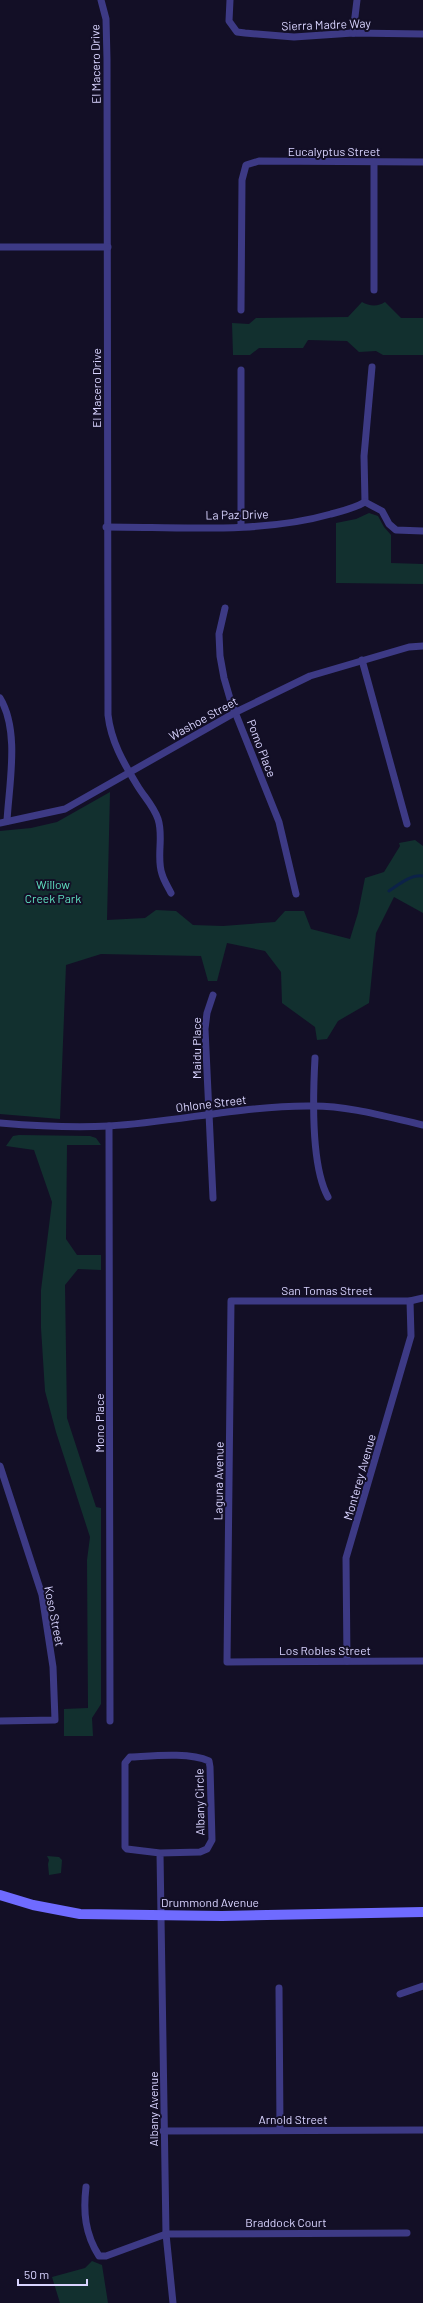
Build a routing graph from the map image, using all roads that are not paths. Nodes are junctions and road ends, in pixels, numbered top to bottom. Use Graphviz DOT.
graph roads {
  1 [pos="102,0"];
  2 [pos="230,0"];
  3 [pos="357,0"];
  4 [pos="353,33"];
  5 [pos="423,34"];
  6 [pos="374,162"];
  7 [pos="423,162"];
  8 [pos="0,246"];
  9 [pos="108,247"];
  10 [pos="374,290"];
  11 [pos="241,310"];
  12 [pos="372,367"];
  13 [pos="241,370"];
  14 [pos="365,502"];
  15 [pos="241,526"];
  16 [pos="106,527"];
  17 [pos="423,531"];
  18 [pos="225,608"];
  19 [pos="423,646"];
  20 [pos="362,660"];
  21 [pos="0,698"];
  22 [pos="236,712"];
  23 [pos="130,771"];
  24 [pos="4,822"];
  25 [pos="407,824"];
  26 [pos="171,894"];
  27 [pos="296,894"];
  28 [pos="213,995"];
  29 [pos="315,1058"];
  30 [pos="315,1106"];
  31 [pos="210,1115"];
  32 [pos="0,1124"];
  33 [pos="423,1125"];
  34 [pos="110,1126"];
  35 [pos="328,1197"];
  36 [pos="213,1198"];
  37 [pos="423,1298"];
  38 [pos="231,1301"];
  39 [pos="410,1301"];
  40 [pos="0,1466"];
  41 [pos="346,1661"];
  42 [pos="423,1661"];
  43 [pos="227,1662"];
  44 [pos="0,1721"];
  45 [pos="110,1721"];
  46 [pos="160,1853"];
  47 [pos="0,1895"];
  48 [pos="423,1912"];
  49 [pos="162,1915"];
  50 [pos="423,1986"];
  51 [pos="279,1988"];
  52 [pos="400,1994"];
  53 [pos="280,2130"];
  54 [pos="423,2130"];
  55 [pos="163,2131"];
  56 [pos="86,2187"];
  57 [pos="407,2233"];
  58 [pos="166,2234"];
  59 [pos="173,2303"];
  1 -- 9 [label="street, El Macero Drive"];
  2 -- 4 [label="street, Sierra Madre Way"];
  3 -- 4 [label="street"];
  4 -- 5 [label="street, Sierra Madre Way"];
  6 -- 7 [label="street, Eucalyptus Street"];
  6 -- 10 [label="street"];
  6 -- 11 [label="street, Eucalyptus Street"];
  8 -- 9 [label="street"];
  9 -- 16 [label="street, El Macero Drive"];
  12 -- 14 [label="street"];
  13 -- 15 [label="street"];
  14 -- 15 [label="street, La Paz Drive"];
  14 -- 17 [label="street"];
  15 -- 16 [label="street, La Paz Drive"];
  16 -- 23 [label="street, El Macero Drive"];
  18 -- 22 [label="street, Pomo Place"];
  19 -- 20 [label="street, Washoe Street"];
  20 -- 22 [label="street, Washoe Street"];
  20 -- 25 [label="street"];
  21 -- 24 [label="street"];
  22 -- 23 [label="street, Washoe Street"];
  22 -- 27 [label="street, Pomo Place"];
  23 -- 24 [label="street, Washoe Street"];
  23 -- 26 [label="street, El Macero Drive"];
  28 -- 31 [label="street, Maidu Place"];
  29 -- 30 [label="street"];
  30 -- 31 [label="street, Ohlone Street"];
  30 -- 33 [label="street, Ohlone Street"];
  30 -- 35 [label="street"];
  31 -- 34 [label="street, Ohlone Street"];
  31 -- 36 [label="street, Maidu Place"];
  32 -- 34 [label="street, Ohlone Street"];
  34 -- 45 [label="street, Mono Place"];
  37 -- 39 [label="street, San Tomas Street"];
  38 -- 39 [label="street, San Tomas Street"];
  38 -- 43 [label="street, Laguna Avenue"];
  39 -- 41 [label="street, Monterey Avenue"];
  40 -- 44 [label="street, Koso Street"];
  41 -- 42 [label="street, Los Robles Street"];
  41 -- 43 [label="street, Los Robles Street"];
  46 -- 46 [label="street, Albany Circle"];
  46 -- 49 [label="street"];
  47 -- 49 [label="street, Drummond Avenue"];
  48 -- 49 [label="street, Drummond Avenue"];
  49 -- 55 [label="street, Albany Avenue"];
  50 -- 52 [label="street"];
  51 -- 53 [label="street"];
  53 -- 54 [label="street, Arnold Street"];
  53 -- 55 [label="street, Arnold Street"];
  55 -- 58 [label="street, Albany Avenue"];
  56 -- 58 [label="street, Braddock Court"];
  57 -- 58 [label="street, Braddock Court"];
  58 -- 59 [label="street, Albany Avenue"];
}
